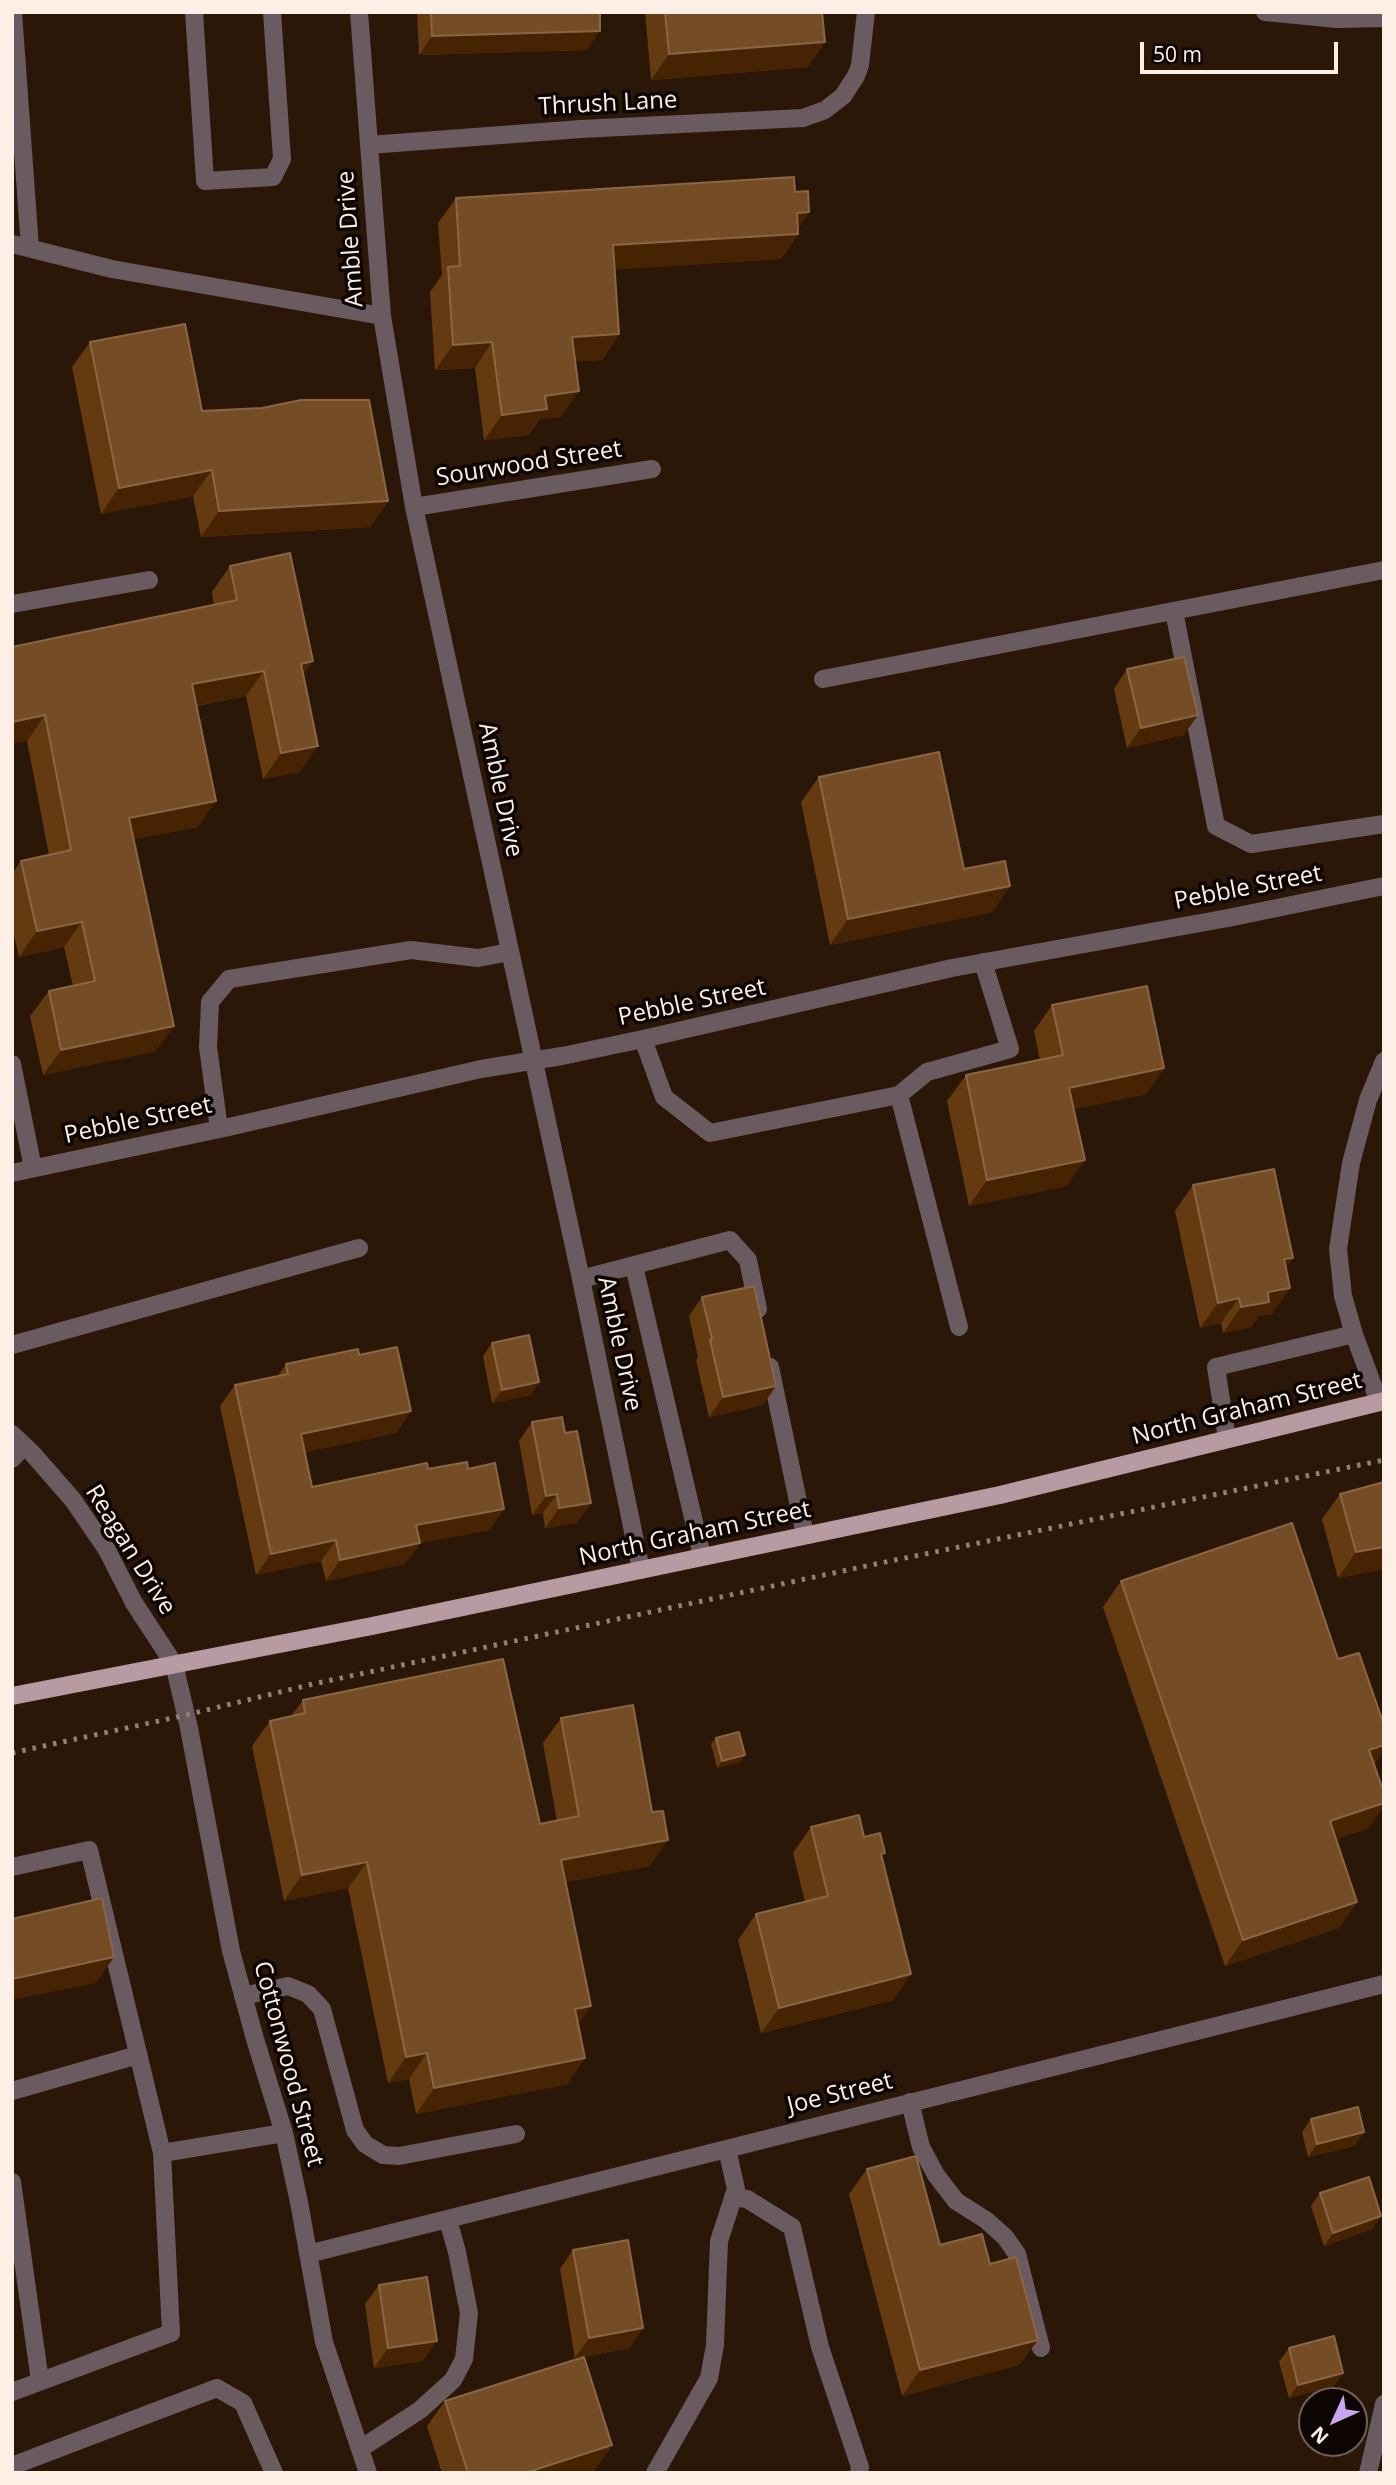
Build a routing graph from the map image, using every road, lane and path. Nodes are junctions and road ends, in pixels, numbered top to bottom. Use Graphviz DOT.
graph roads {
  1 [pos="13,12"];
  2 [pos="194,12"];
  3 [pos="272,12"];
  4 [pos="359,12"];
  5 [pos="866,12"];
  6 [pos="1265,12"];
  7 [pos="1382,19"];
  8 [pos="369,145"];
  9 [pos="21,246"];
  10 [pos="382,316"];
  11 [pos="652,469"];
  12 [pos="414,507"];
  13 [pos="1384,570"];
  14 [pos="149,580"];
  15 [pos="12,604"];
  16 [pos="1174,611"];
  17 [pos="823,680"];
  18 [pos="1384,824"];
  19 [pos="1384,887"];
  20 [pos="509,952"];
  21 [pos="983,962"];
  22 [pos="643,1039"];
  23 [pos="533,1061"];
  24 [pos="1384,1061"];
  25 [pos="12,1064"];
  26 [pos="899,1095"];
  27 [pos="219,1129"];
  28 [pos="33,1168"];
  29 [pos="12,1173"];
  30 [pos="359,1248"];
  31 [pos="634,1266"];
  32 [pos="580,1279"];
  33 [pos="762,1325"];
  34 [pos="959,1327"];
  35 [pos="1354,1334"];
  36 [pos="12,1345"];
  37 [pos="767,1352"];
  38 [pos="1381,1402"];
  39 [pos="1227,1439"];
  40 [pos="16,1446"];
  41 [pos="805,1535"];
  42 [pos="702,1556"];
  43 [pos="641,1570"];
  44 [pos="174,1664"];
  45 [pos="12,1696"];
  46 [pos="12,1867"];
  47 [pos="1384,1984"];
  48 [pos="243,1996"];
  49 [pos="138,2055"];
  50 [pos="12,2091"];
  51 [pos="910,2102"];
  52 [pos="284,2133"];
  53 [pos="516,2134"];
  54 [pos="727,2149"];
  55 [pos="162,2153"];
  56 [pos="12,2182"];
  57 [pos="733,2197"];
  58 [pos="448,2220"];
  59 [pos="308,2254"];
  60 [pos="1041,2348"];
  61 [pos="40,2381"];
  62 [pos="12,2392"];
  63 [pos="1384,2404"];
  64 [pos="360,2449"];
  65 [pos="12,2466"];
  66 [pos="274,2473"];
  67 [pos="368,2473"];
  68 [pos="655,2473"];
  69 [pos="859,2473"];
  70 [pos="1368,2473"];
  1 -- 9 [label="street"];
  2 -- 3 [label="street"];
  4 -- 8 [label="street, Amble Drive"];
  5 -- 8 [label="street, Thrush Lane"];
  6 -- 7 [label="street"];
  8 -- 10 [label="street, Amble Drive"];
  9 -- 10 [label="street"];
  10 -- 12 [label="street, Amble Drive"];
  11 -- 12 [label="street, Sourwood Street"];
  12 -- 20 [label="street, Amble Drive"];
  13 -- 16 [label="street"];
  14 -- 15 [label="street"];
  16 -- 17 [label="street"];
  16 -- 18 [label="street"];
  19 -- 21 [label="street, Pebble Street"];
  20 -- 23 [label="street, Amble Drive"];
  20 -- 27 [label="street"];
  21 -- 22 [label="street, Pebble Street"];
  21 -- 26 [label="street"];
  22 -- 23 [label="street, Pebble Street"];
  22 -- 26 [label="street"];
  23 -- 27 [label="street, Pebble Street"];
  23 -- 32 [label="street, Amble Drive"];
  24 -- 35 [label="street"];
  25 -- 28 [label="street"];
  26 -- 34 [label="street"];
  27 -- 28 [label="street, Pebble Street"];
  28 -- 29 [label="street, Pebble Street"];
  30 -- 36 [label="street"];
  31 -- 32 [label="street"];
  31 -- 33 [label="street"];
  31 -- 42 [label="street"];
  32 -- 43 [label="street, Amble Drive"];
  35 -- 38 [label="street"];
  35 -- 39 [label="street"];
  37 -- 41 [label="street"];
  38 -- 39 [label="main road, North Graham Street"];
  39 -- 41 [label="main road, North Graham Street"];
  40 -- 44 [label="street, Reagan Drive"];
  41 -- 42 [label="main road, North Graham Street"];
  42 -- 43 [label="main road, North Graham Street"];
  43 -- 44 [label="main road, North Graham Street"];
  44 -- 45 [label="main road, North Graham Street"];
  44 -- 48 [label="street, Cottonwood Street"];
  46 -- 49 [label="street"];
  47 -- 51 [label="street, Joe Street"];
  48 -- 52 [label="street, Cottonwood Street"];
  48 -- 53 [label="street"];
  49 -- 50 [label="street"];
  49 -- 55 [label="street"];
  51 -- 54 [label="street, Joe Street"];
  51 -- 60 [label="street"];
  52 -- 55 [label="street"];
  52 -- 59 [label="street, Cottonwood Street"];
  54 -- 57 [label="street"];
  54 -- 58 [label="street, Joe Street"];
  55 -- 61 [label="street"];
  56 -- 61 [label="street"];
  57 -- 68 [label="street"];
  57 -- 69 [label="street"];
  58 -- 59 [label="street, Joe Street"];
  58 -- 64 [label="street"];
  59 -- 64 [label="street, Cottonwood Street"];
  61 -- 62 [label="street"];
  63 -- 70 [label="street"];
  64 -- 67 [label="street, Cottonwood Street"];
  65 -- 66 [label="street"];
}
